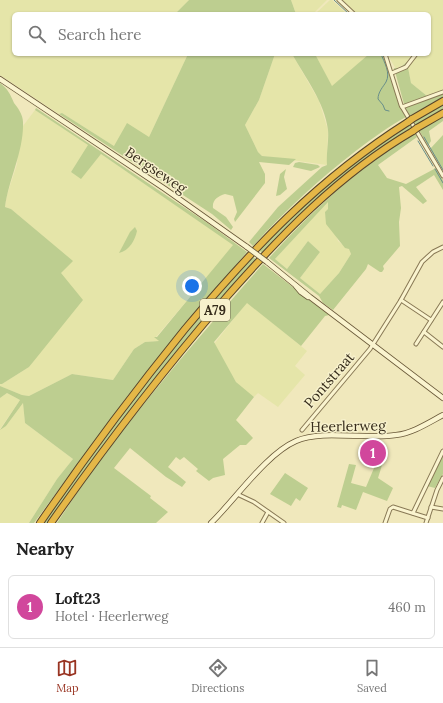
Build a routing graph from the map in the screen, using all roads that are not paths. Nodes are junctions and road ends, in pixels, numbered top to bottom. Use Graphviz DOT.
graph roads {
  1 [pos="339,0"];
  2 [pos="352,12"];
  3 [pos="386,56"];
  4 [pos="414,56"];
  5 [pos="392,73"];
  6 [pos="0,79"];
  7 [pos="443,92"];
  8 [pos="443,101"];
  9 [pos="402,107"];
  10 [pos="443,113"];
  11 [pos="443,176"];
  12 [pos="443,247"];
  13 [pos="401,300"];
  14 [pos="443,302"];
  15 [pos="431,320"];
  16 [pos="424,332"];
  17 [pos="416,344"];
  18 [pos="372,345"];
  19 [pos="443,347"];
  20 [pos="443,398"];
  21 [pos="443,415"];
  22 [pos="302,430"];
  23 [pos="443,451"];
  24 [pos="443,478"];
  25 [pos="237,494"];
  26 [pos="431,506"];
  27 [pos="443,509"];
  28 [pos="268,512"];
  29 [pos="412,513"];
  30 [pos="428,518"];
  31 [pos="40,523"];
  32 [pos="51,523"];
  33 [pos="210,523"];
  34 [pos="262,523"];
  35 [pos="284,523"];
  36 [pos="385,523"];
  37 [pos="426,523"];
  1 -- 2 [label="street"];
  3 -- 5 [label="street"];
  4 -- 5 [label="street"];
  5 -- 9 [label="street"];
  6 -- 18 [label="street, Bergseweg, bridge"];
  7 -- 9 [label="street"];
  8 -- 31 [label="highway, A79"];
  9 -- 11 [label="street"];
  10 -- 32 [label="highway, A79"];
  12 -- 13 [label="street, Pontstraat"];
  13 -- 15 [label="street"];
  13 -- 18 [label="street, Pontstraat"];
  14 -- 15 [label="street"];
  15 -- 16 [label="street"];
  16 -- 17 [label="street"];
  16 -- 19 [label="street"];
  18 -- 20 [label="street, Bergseweg"];
  18 -- 22 [label="street, Pontstraat"];
  21 -- 25 [label="street, Heerlerweg"];
  23 -- 29 [label="street"];
  24 -- 26 [label="street"];
  25 -- 28 [label="street"];
  25 -- 33 [label="street, Heerlerweg"];
  26 -- 27 [label="street"];
  26 -- 30 [label="street"];
  28 -- 34 [label="street"];
  28 -- 35 [label="street"];
  29 -- 30 [label="street"];
  29 -- 36 [label="street"];
  30 -- 37 [label="street"];
}
